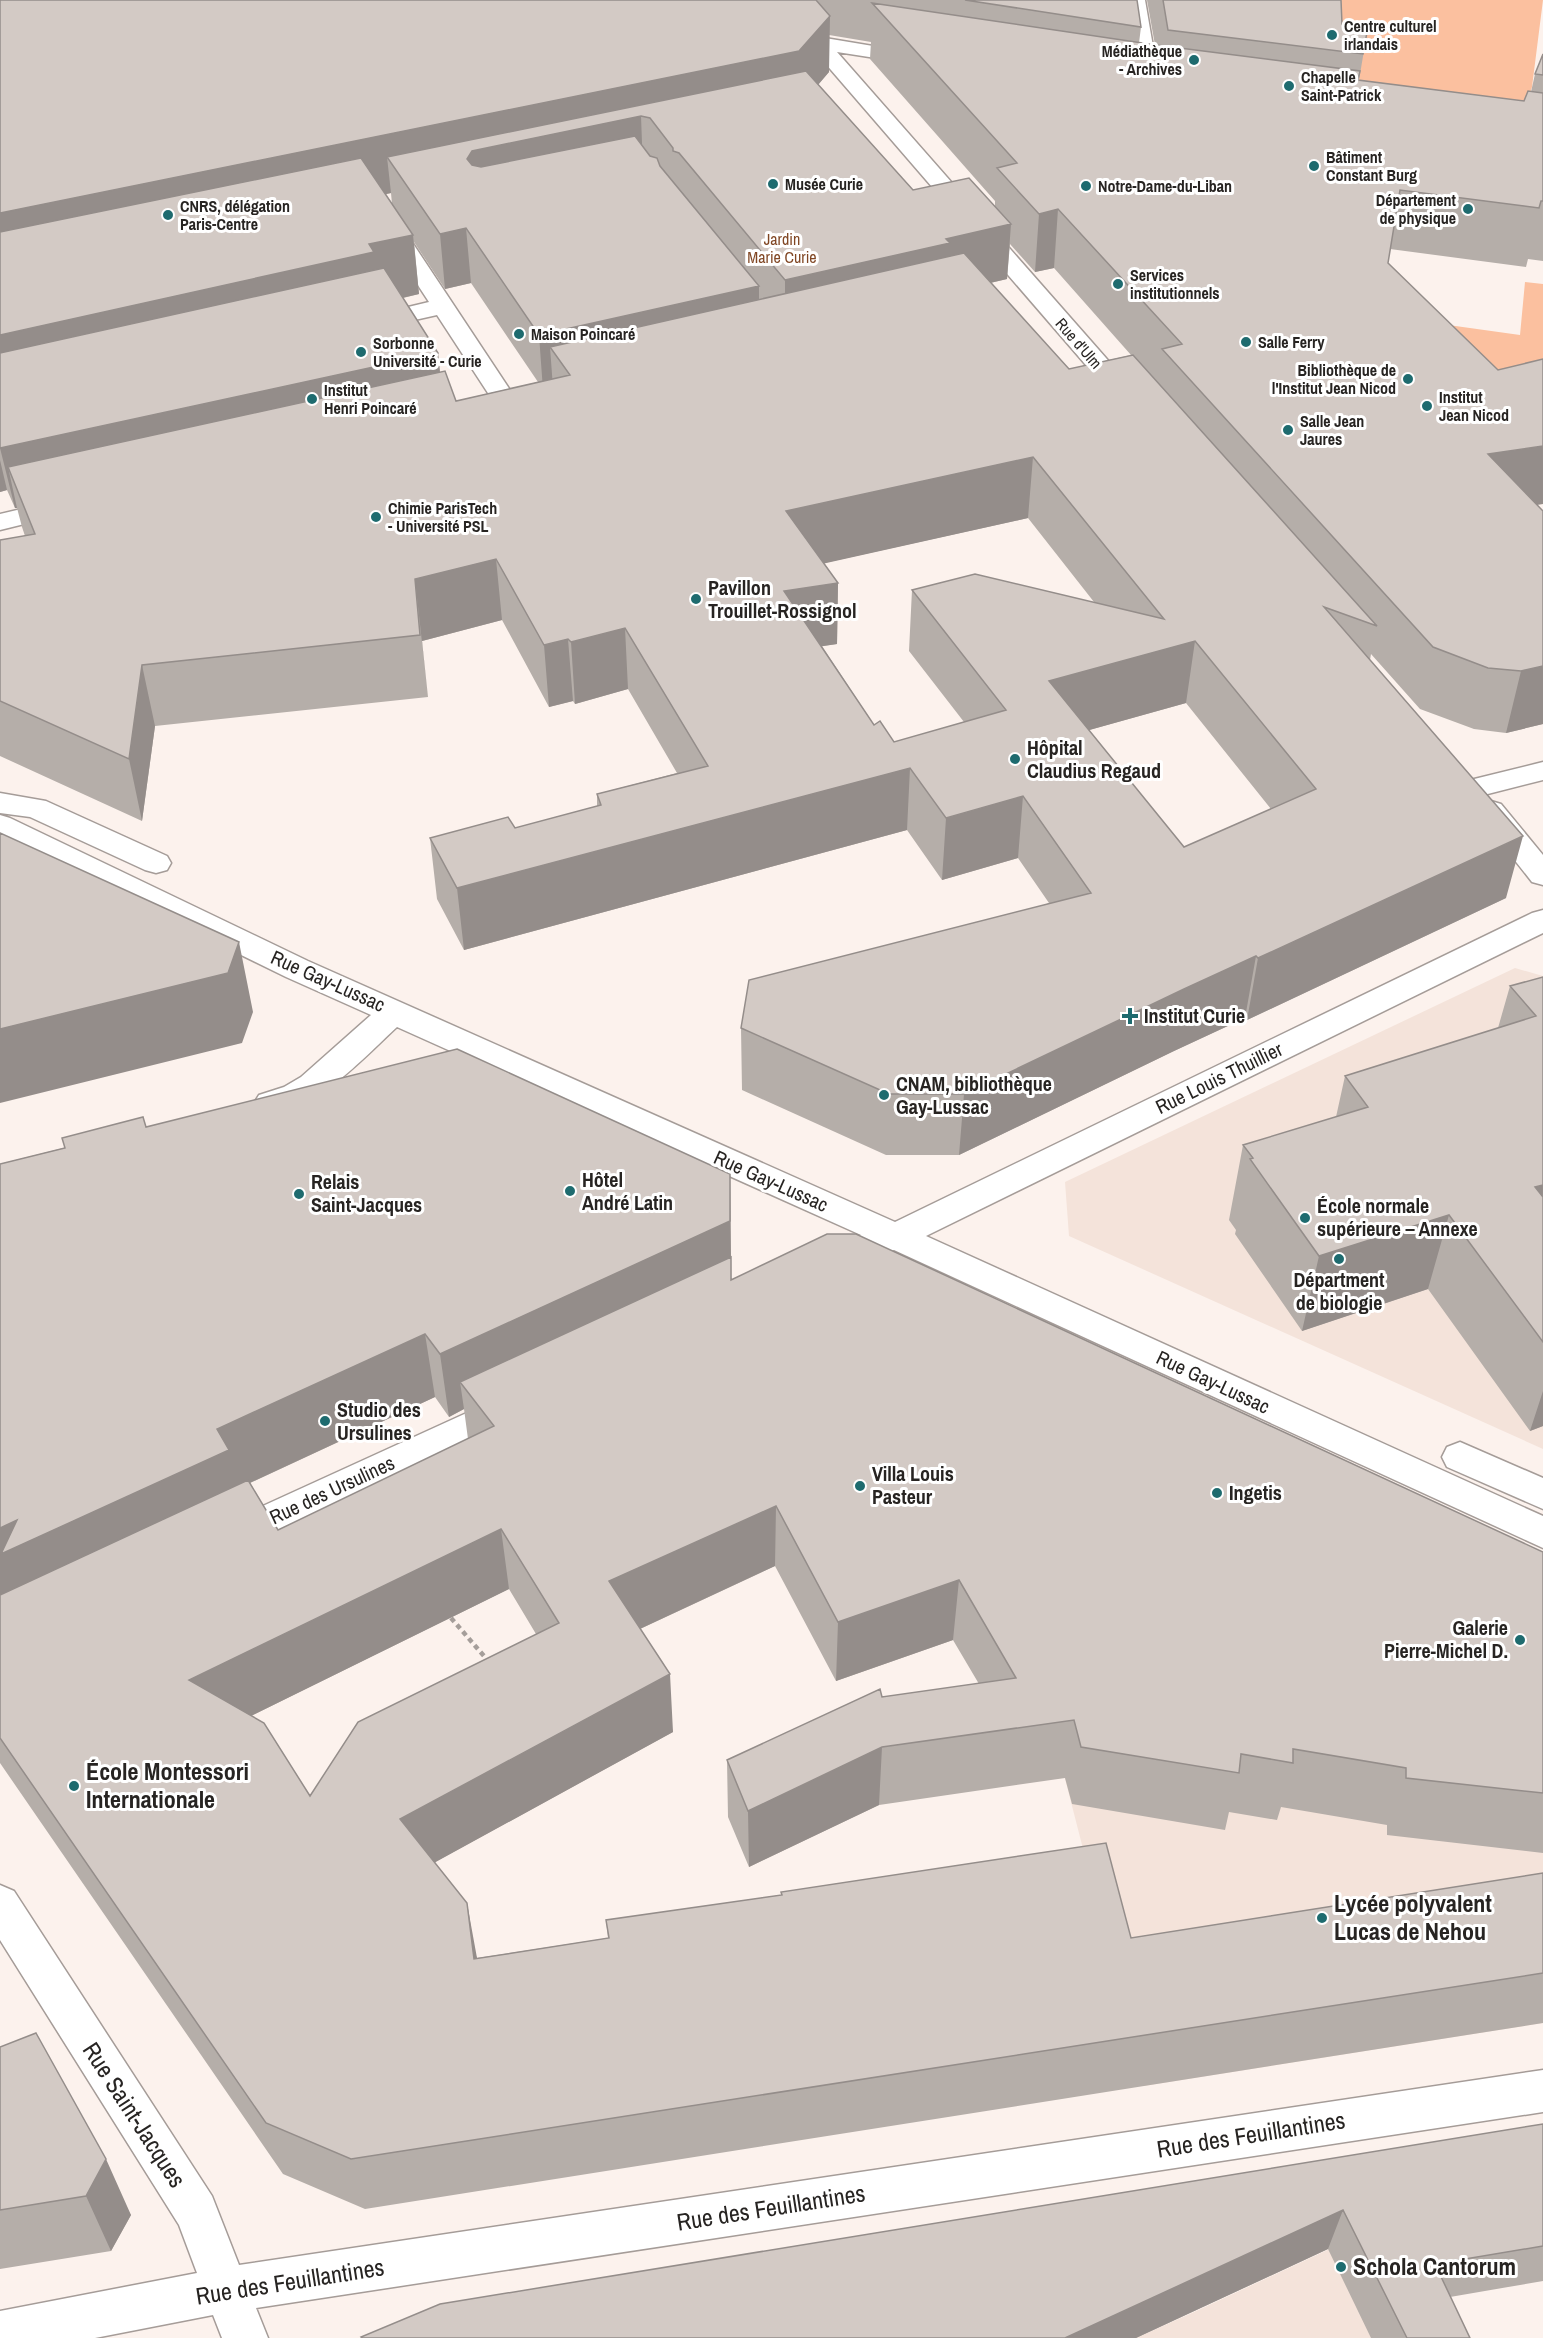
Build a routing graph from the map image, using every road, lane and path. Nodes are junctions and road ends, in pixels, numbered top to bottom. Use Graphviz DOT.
graph roads {
  1 [pos="782,0"];
  2 [pos="1135,0"];
  3 [pos="789,38"];
  4 [pos="820,43"];
  5 [pos="939,62"];
  6 [pos="1147,94"];
  7 [pos="380,213"];
  8 [pos="444,306"];
  9 [pos="343,329"];
  10 [pos="537,401"];
  11 [pos="1142,413"];
  12 [pos="81,504"];
  13 [pos="0,522"];
  14 [pos="1543,771"];
  15 [pos="0,803"];
  16 [pos="0,825"];
  17 [pos="156,863"];
  18 [pos="1543,875"];
  19 [pos="1543,920"];
  20 [pos="395,1011"];
  21 [pos="244,1110"];
  22 [pos="895,1236"];
  23 [pos="807,1267"];
  24 [pos="538,1394"];
  25 [pos="1460,1457"];
  26 [pos="1543,1494"];
  27 [pos="1543,1533"];
  28 [pos="205,1550"];
  29 [pos="451,1618"];
  30 [pos="484,1656"];
  31 [pos="0,1904"];
  32 [pos="1543,2091"];
  33 [pos="225,2290"];
  34 [pos="0,2334"];
  35 [pos="245,2338"];
  1 -- 4 [label="street, Rue d'Ulm"];
  2 -- 6 [label="street"];
  3 -- 4 [label="street"];
  4 -- 5 [label="street"];
  4 -- 11 [label="street, Rue d'Ulm"];
  7 -- 8 [label="street"];
  8 -- 9 [label="street"];
  8 -- 10 [label="street"];
  12 -- 13 [label="street"];
  14 -- 18 [label="street"];
  15 -- 17 [label="street"];
  16 -- 20 [label="street, Rue Gay-Lussac"];
  19 -- 22 [label="street, Rue Louis Thuillier"];
  20 -- 21 [label="street"];
  20 -- 22 [label="street, Rue Gay-Lussac"];
  22 -- 23 [label="street"];
  22 -- 27 [label="street, Rue Gay-Lussac"];
  24 -- 28 [label="street, Rue des Ursulines"];
  25 -- 26 [label="street"];
  29 -- 30 [label="path"];
  31 -- 33 [label="street, Rue Saint-Jacques"];
  32 -- 33 [label="street, Rue des Feuillantines"];
  33 -- 34 [label="street, Rue des Feuillantines"];
  33 -- 35 [label="street, Rue Saint-Jacques"];
}
